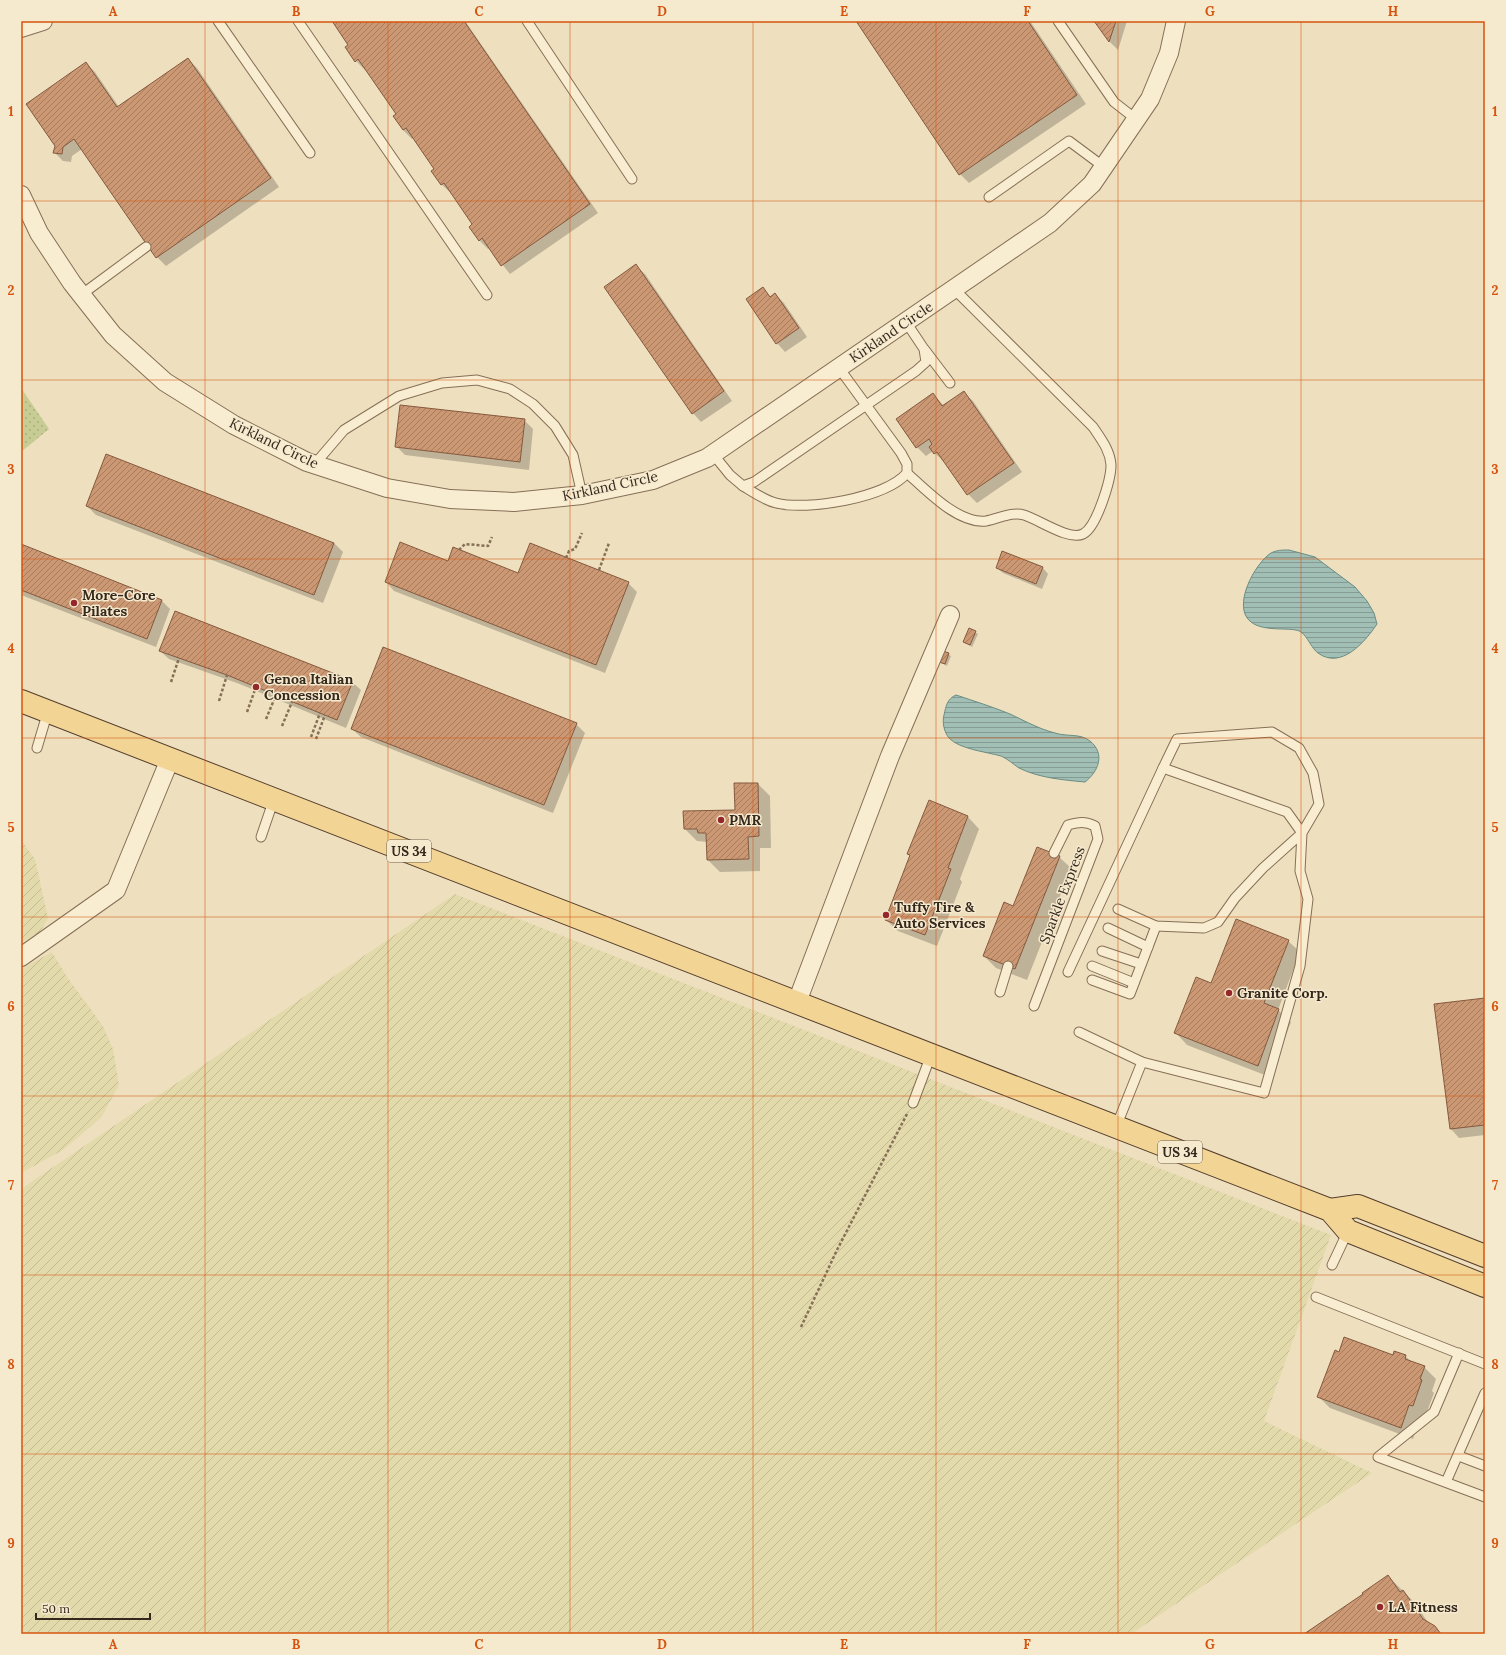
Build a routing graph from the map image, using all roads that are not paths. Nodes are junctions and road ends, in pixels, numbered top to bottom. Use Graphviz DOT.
graph roads {
  1 [pos="43,21"];
  2 [pos="218,21"];
  3 [pos="298,21"];
  4 [pos="527,21"];
  5 [pos="1058,21"];
  6 [pos="1176,21"];
  7 [pos="21,28"];
  8 [pos="1137,120"];
  9 [pos="310,154"];
  10 [pos="1104,167"];
  11 [pos="632,179"];
  12 [pos="21,195"];
  13 [pos="989,197"];
  14 [pos="146,247"];
  15 [pos="954,289"];
  16 [pos="81,295"];
  17 [pos="487,295"];
  18 [pos="906,322"];
  19 [pos="924,349"];
  20 [pos="839,368"];
  21 [pos="950,383"];
  22 [pos="862,408"];
  23 [pos="713,454"];
  24 [pos="314,465"];
  25 [pos="907,473"];
  26 [pos="743,486"];
  27 [pos="582,494"];
  28 [pos="950,615"];
  29 [pos="21,701"];
  30 [pos="48,711"];
  31 [pos="37,748"];
  32 [pos="170,759"];
  33 [pos="1163,768"];
  34 [pos="274,799"];
  35 [pos="1302,833"];
  36 [pos="261,837"];
  37 [pos="1054,853"];
  38 [pos="1118,909"];
  39 [pos="1156,926"];
  40 [pos="1108,928"];
  41 [pos="1148,947"];
  42 [pos="1102,951"];
  43 [pos="21,957"];
  44 [pos="1141,964"];
  45 [pos="1008,966"];
  46 [pos="1092,966"];
  47 [pos="1068,972"];
  48 [pos="1092,980"];
  49 [pos="1134,983"];
  50 [pos="1000,992"];
  51 [pos="797,1002"];
  52 [pos="1034,1006"];
  53 [pos="1079,1032"];
  54 [pos="931,1055"];
  55 [pos="1142,1062"];
  56 [pos="913,1103"];
  57 [pos="1116,1127"];
  58 [pos="1330,1210"];
  59 [pos="1348,1231"];
  60 [pos="1485,1256"];
  61 [pos="1332,1265"];
  62 [pos="1485,1286"];
  63 [pos="1316,1297"];
  64 [pos="1459,1353"];
  65 [pos="1485,1364"];
  66 [pos="1485,1393"];
  67 [pos="1459,1456"];
  68 [pos="1485,1466"];
  69 [pos="1446,1482"];
  70 [pos="1485,1497"];
  1 -- 7 [label="street"];
  2 -- 9 [label="lane"];
  3 -- 17 [label="lane"];
  4 -- 11 [label="lane"];
  5 -- 8 [label="lane"];
  6 -- 8 [label="street, Kirkland Circle"];
  8 -- 10 [label="street, Kirkland Circle"];
  10 -- 13 [label="lane"];
  10 -- 15 [label="street, Kirkland Circle"];
  12 -- 16 [label="street, Kirkland Circle"];
  14 -- 16 [label="lane"];
  15 -- 18 [label="street, Kirkland Circle"];
  15 -- 25 [label="lane"];
  16 -- 24 [label="street, Kirkland Circle"];
  18 -- 19 [label="lane"];
  18 -- 20 [label="street, Kirkland Circle"];
  19 -- 21 [label="lane"];
  19 -- 22 [label="lane"];
  20 -- 22 [label="lane"];
  20 -- 23 [label="street, Kirkland Circle"];
  22 -- 25 [label="lane"];
  22 -- 26 [label="lane"];
  23 -- 26 [label="lane"];
  23 -- 27 [label="street, Kirkland Circle"];
  24 -- 27 [label="street, Kirkland Circle"];
  24 -- 27 [label="lane"];
  25 -- 26 [label="lane"];
  28 -- 51 [label="street"];
  29 -- 30 [label="main road, US 34"];
  30 -- 31 [label="lane"];
  30 -- 32 [label="main road, US 34"];
  32 -- 34 [label="main road, US 34"];
  32 -- 43 [label="street"];
  33 -- 35 [label="lane"];
  33 -- 35 [label="lane"];
  33 -- 47 [label="lane"];
  34 -- 36 [label="lane"];
  34 -- 51 [label="main road, US 34"];
  35 -- 39 [label="lane"];
  35 -- 55 [label="lane"];
  37 -- 52 [label="lane, Sparkle Express"];
  38 -- 39 [label="lane"];
  39 -- 41 [label="lane"];
  40 -- 41 [label="lane"];
  41 -- 44 [label="lane"];
  42 -- 44 [label="lane"];
  44 -- 49 [label="lane"];
  45 -- 50 [label="lane"];
  46 -- 49 [label="lane"];
  48 -- 49 [label="lane"];
  51 -- 54 [label="main road, US 34"];
  53 -- 55 [label="lane"];
  54 -- 56 [label="lane"];
  54 -- 57 [label="main road, US 34"];
  55 -- 57 [label="lane"];
  57 -- 58 [label="main road, US 34"];
  58 -- 59 [label="main road, US 34"];
  58 -- 60 [label="main road, US 34"];
  59 -- 61 [label="lane"];
  59 -- 62 [label="main road, US 34"];
  63 -- 64 [label="lane"];
  64 -- 65 [label="lane"];
  64 -- 69 [label="lane"];
  66 -- 67 [label="lane"];
  67 -- 68 [label="lane"];
  67 -- 69 [label="lane"];
  69 -- 70 [label="lane"];
}
